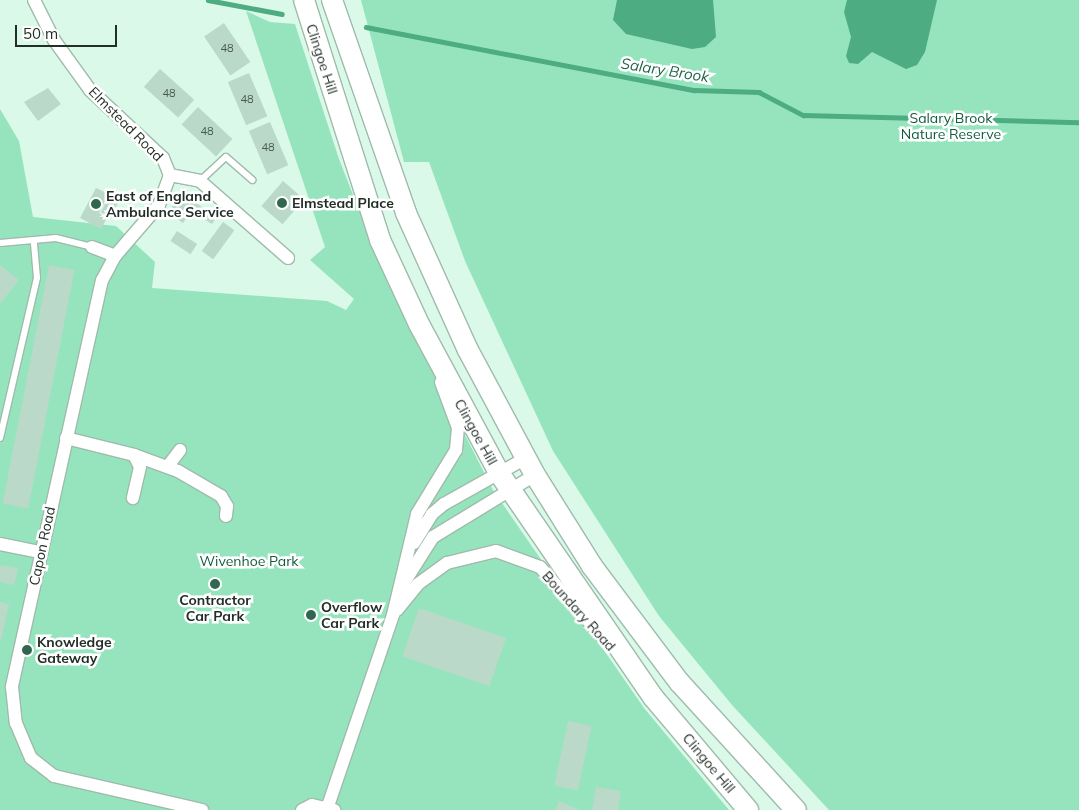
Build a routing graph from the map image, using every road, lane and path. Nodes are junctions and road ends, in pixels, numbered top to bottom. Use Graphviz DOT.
graph roads {
  1 [pos="304,0"];
  2 [pos="332,0"];
  3 [pos="35,3"];
  4 [pos="170,175"];
  5 [pos="252,180"];
  6 [pos="200,181"];
  7 [pos="34,240"];
  8 [pos="0,243"];
  9 [pos="92,247"];
  10 [pos="115,256"];
  11 [pos="288,258"];
  12 [pos="420,326"];
  13 [pos="3,416"];
  14 [pos="0,438"];
  15 [pos="66,438"];
  16 [pos="180,450"];
  17 [pos="134,455"];
  18 [pos="168,466"];
  19 [pos="530,467"];
  20 [pos="499,473"];
  21 [pos="509,491"];
  22 [pos="133,498"];
  23 [pos="226,516"];
  24 [pos="0,544"];
  25 [pos="40,552"];
  26 [pos="402,565"];
  27 [pos="399,592"];
  28 [pos="393,615"];
  29 [pos="653,697"];
  30 [pos="144,804"];
  31 [pos="331,808"];
  32 [pos="202,810"];
  33 [pos="302,810"];
  34 [pos="748,810"];
  35 [pos="796,810"];
  1 -- 12 [label="main road, Clingoe Hill"];
  2 -- 19 [label="main road, Clingoe Hill"];
  3 -- 4 [label="street, Elmstead Road"];
  4 -- 6 [label="street, Elmstead Road"];
  4 -- 10 [label="street, Capon Road"];
  5 -- 6 [label="lane"];
  6 -- 11 [label="street, Elmstead Road"];
  7 -- 8 [label="lane"];
  7 -- 9 [label="lane"];
  7 -- 13 [label="lane"];
  9 -- 10 [label="street"];
  10 -- 15 [label="street, Capon Road"];
  12 -- 20 [label="main road, Clingoe Hill"];
  12 -- 26 [label="street, Boundary Road"];
  13 -- 14 [label="lane"];
  15 -- 17 [label="street"];
  15 -- 25 [label="street, Capon Road"];
  16 -- 18 [label="street"];
  17 -- 18 [label="street"];
  17 -- 22 [label="street"];
  18 -- 23 [label="street"];
  19 -- 20 [label="street, Boundary Road"];
  19 -- 21 [label="street, Boundary Road"];
  19 -- 35 [label="main road, Clingoe Hill"];
  20 -- 21 [label="main road, Clingoe Hill"];
  20 -- 26 [label="street, Boundary Road"];
  21 -- 27 [label="street, Boundary Road"];
  21 -- 29 [label="main road, Clingoe Hill"];
  24 -- 25 [label="street"];
  25 -- 30 [label="street, Capon Road"];
  26 -- 27 [label="street, Boundary Road"];
  27 -- 28 [label="street, Boundary Road"];
  28 -- 29 [label="street, Boundary Road"];
  28 -- 31 [label="street, Boundary Road"];
  29 -- 34 [label="main road, Clingoe Hill"];
  30 -- 32 [label="street, Capon Road"];
  31 -- 33 [label="street"];
}
